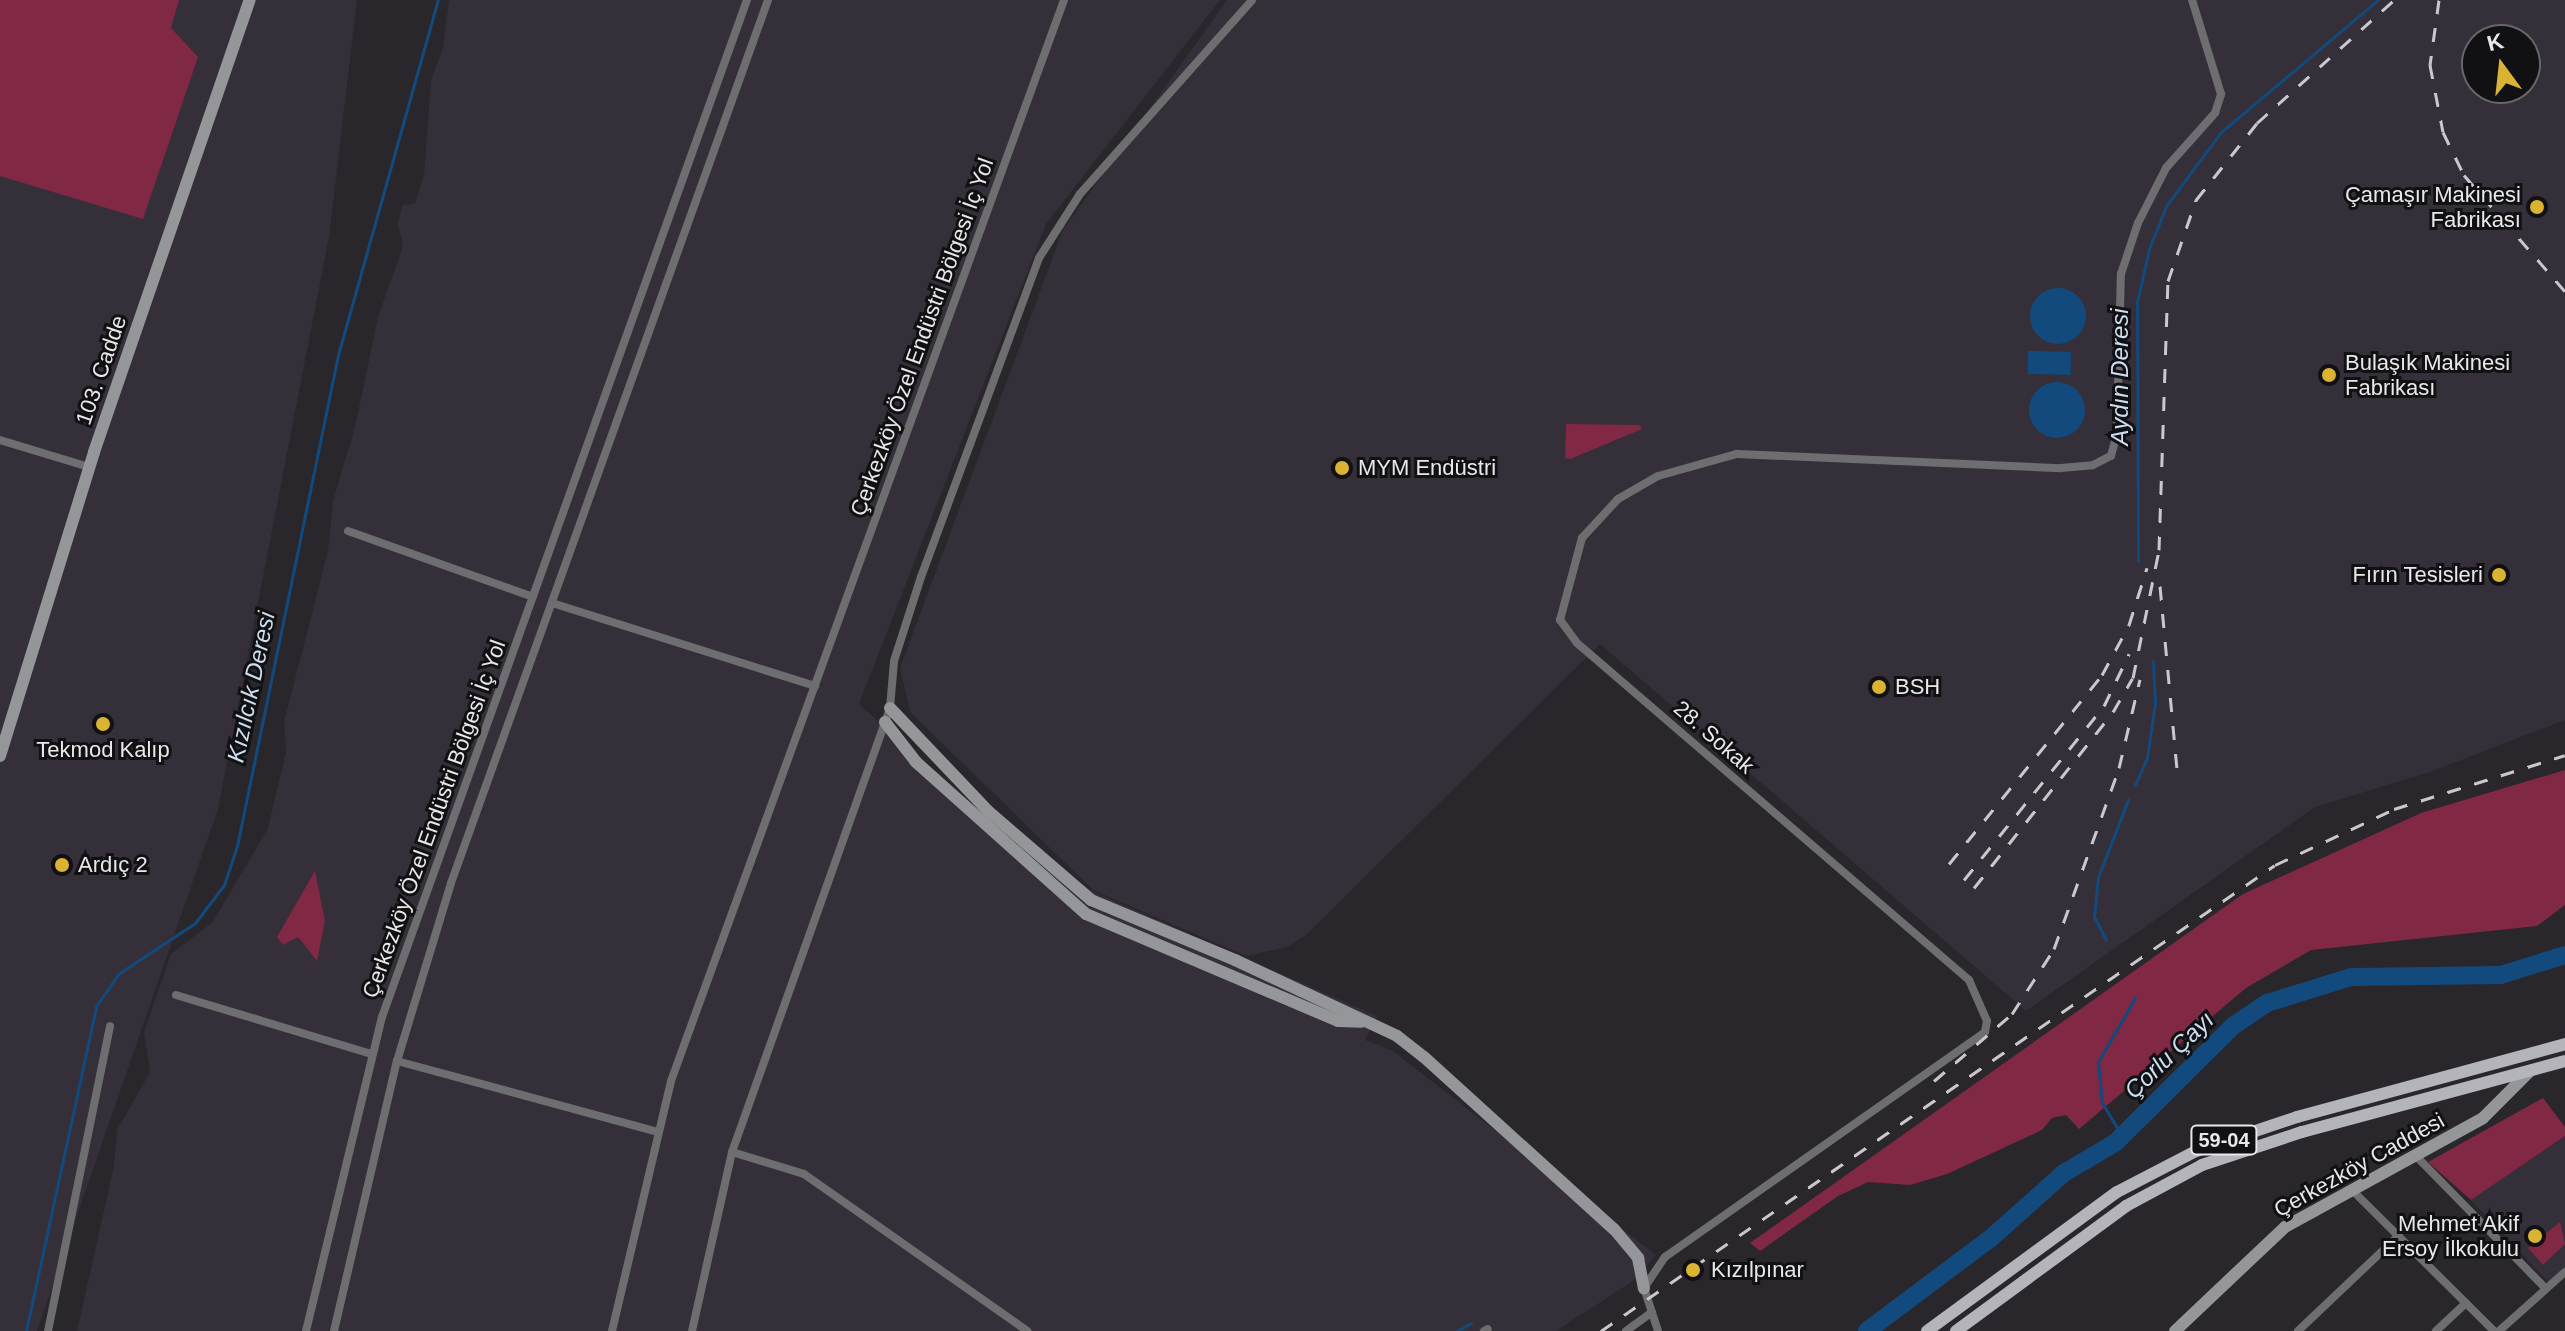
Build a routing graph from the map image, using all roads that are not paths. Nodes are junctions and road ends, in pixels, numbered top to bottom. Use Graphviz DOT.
graph roads {
  1 [pos="250,0"];
  2 [pos="747,0"];
  3 [pos="768,0"];
  4 [pos="1064,0"];
  5 [pos="1252,0"];
  6 [pos="2192,0"];
  7 [pos="0,440"];
  8 [pos="89,467"];
  9 [pos="348,531"];
  10 [pos="533,597"];
  11 [pos="552,603"];
  12 [pos="815,686"];
  13 [pos="890,708"];
  14 [pos="885,722"];
  15 [pos="0,756"];
  16 [pos="176,995"];
  17 [pos="1368,1023"];
  18 [pos="110,1026"];
  19 [pos="2565,1044"];
  20 [pos="372,1054"];
  21 [pos="397,1061"];
  22 [pos="2565,1061"];
  23 [pos="2530,1071"];
  24 [pos="658,1132"];
  25 [pos="732,1152"];
  26 [pos="2415,1155"];
  27 [pos="2351,1189"];
  28 [pos="2399,1235"];
  29 [pos="2565,1272"];
  30 [pos="1644,1288"];
  31 [pos="2546,1289"];
  32 [pos="2466,1303"];
  33 [pos="1652,1312"];
  34 [pos="48,1331"];
  35 [pos="306,1331"];
  36 [pos="334,1331"];
  37 [pos="612,1331"];
  38 [pos="692,1331"];
  39 [pos="1027,1331"];
  40 [pos="1626,1331"];
  41 [pos="1658,1331"];
  42 [pos="1927,1331"];
  43 [pos="1956,1331"];
  44 [pos="2175,1331"];
  45 [pos="2298,1331"];
  46 [pos="2436,1331"];
  47 [pos="2497,1331"];
  1 -- 8 [label="street, 103. Cadde"];
  2 -- 10 [label="street, Çerkezköy Özel Endüstri Bölgesi İç Yol"];
  3 -- 11 [label="street, Çerkezköy Özel Endüstri Bölgesi İç Yol"];
  4 -- 12 [label="street, Çerkezköy Özel Endüstri Bölgesi İç Yol"];
  5 -- 13 [label="street"];
  6 -- 30 [label="street, 28. Sokak"];
  7 -- 8 [label="street"];
  8 -- 15 [label="street, 103. Cadde"];
  9 -- 10 [label="street"];
  10 -- 20 [label="street, Çerkezköy Özel Endüstri Bölgesi İç Yol"];
  11 -- 12 [label="street"];
  11 -- 21 [label="street, Çerkezköy Özel Endüstri Bölgesi İç Yol"];
  12 -- 24 [label="street, Çerkezköy Özel Endüstri Bölgesi İç Yol"];
  13 -- 14 [label="street"];
  13 -- 17 [label="street"];
  14 -- 17 [label="street"];
  14 -- 25 [label="street"];
  16 -- 20 [label="street"];
  17 -- 30 [label="street"];
  18 -- 34 [label="street"];
  19 -- 42 [label="main road, 59-04 / 59-04"];
  20 -- 35 [label="street, Çerkezköy Özel Endüstri Bölgesi İç Yol"];
  21 -- 24 [label="street"];
  21 -- 36 [label="street, Çerkezköy Özel Endüstri Bölgesi İç Yol"];
  22 -- 23 [label="main road, 59-04"];
  23 -- 26 [label="street, Çerkezköy Caddesi"];
  23 -- 43 [label="main road, 59-04"];
  24 -- 37 [label="street, Çerkezköy Özel Endüstri Bölgesi İç Yol"];
  25 -- 38 [label="street"];
  25 -- 39 [label="street"];
  26 -- 27 [label="street, Çerkezköy Caddesi"];
  26 -- 31 [label="street"];
  27 -- 28 [label="street"];
  27 -- 44 [label="street, Çerkezköy Caddesi"];
  28 -- 32 [label="street"];
  28 -- 45 [label="street"];
  29 -- 31 [label="street"];
  30 -- 33 [label="street"];
  31 -- 47 [label="street"];
  32 -- 46 [label="street"];
  32 -- 47 [label="street"];
  33 -- 40 [label="street"];
  33 -- 41 [label="street"];
}
